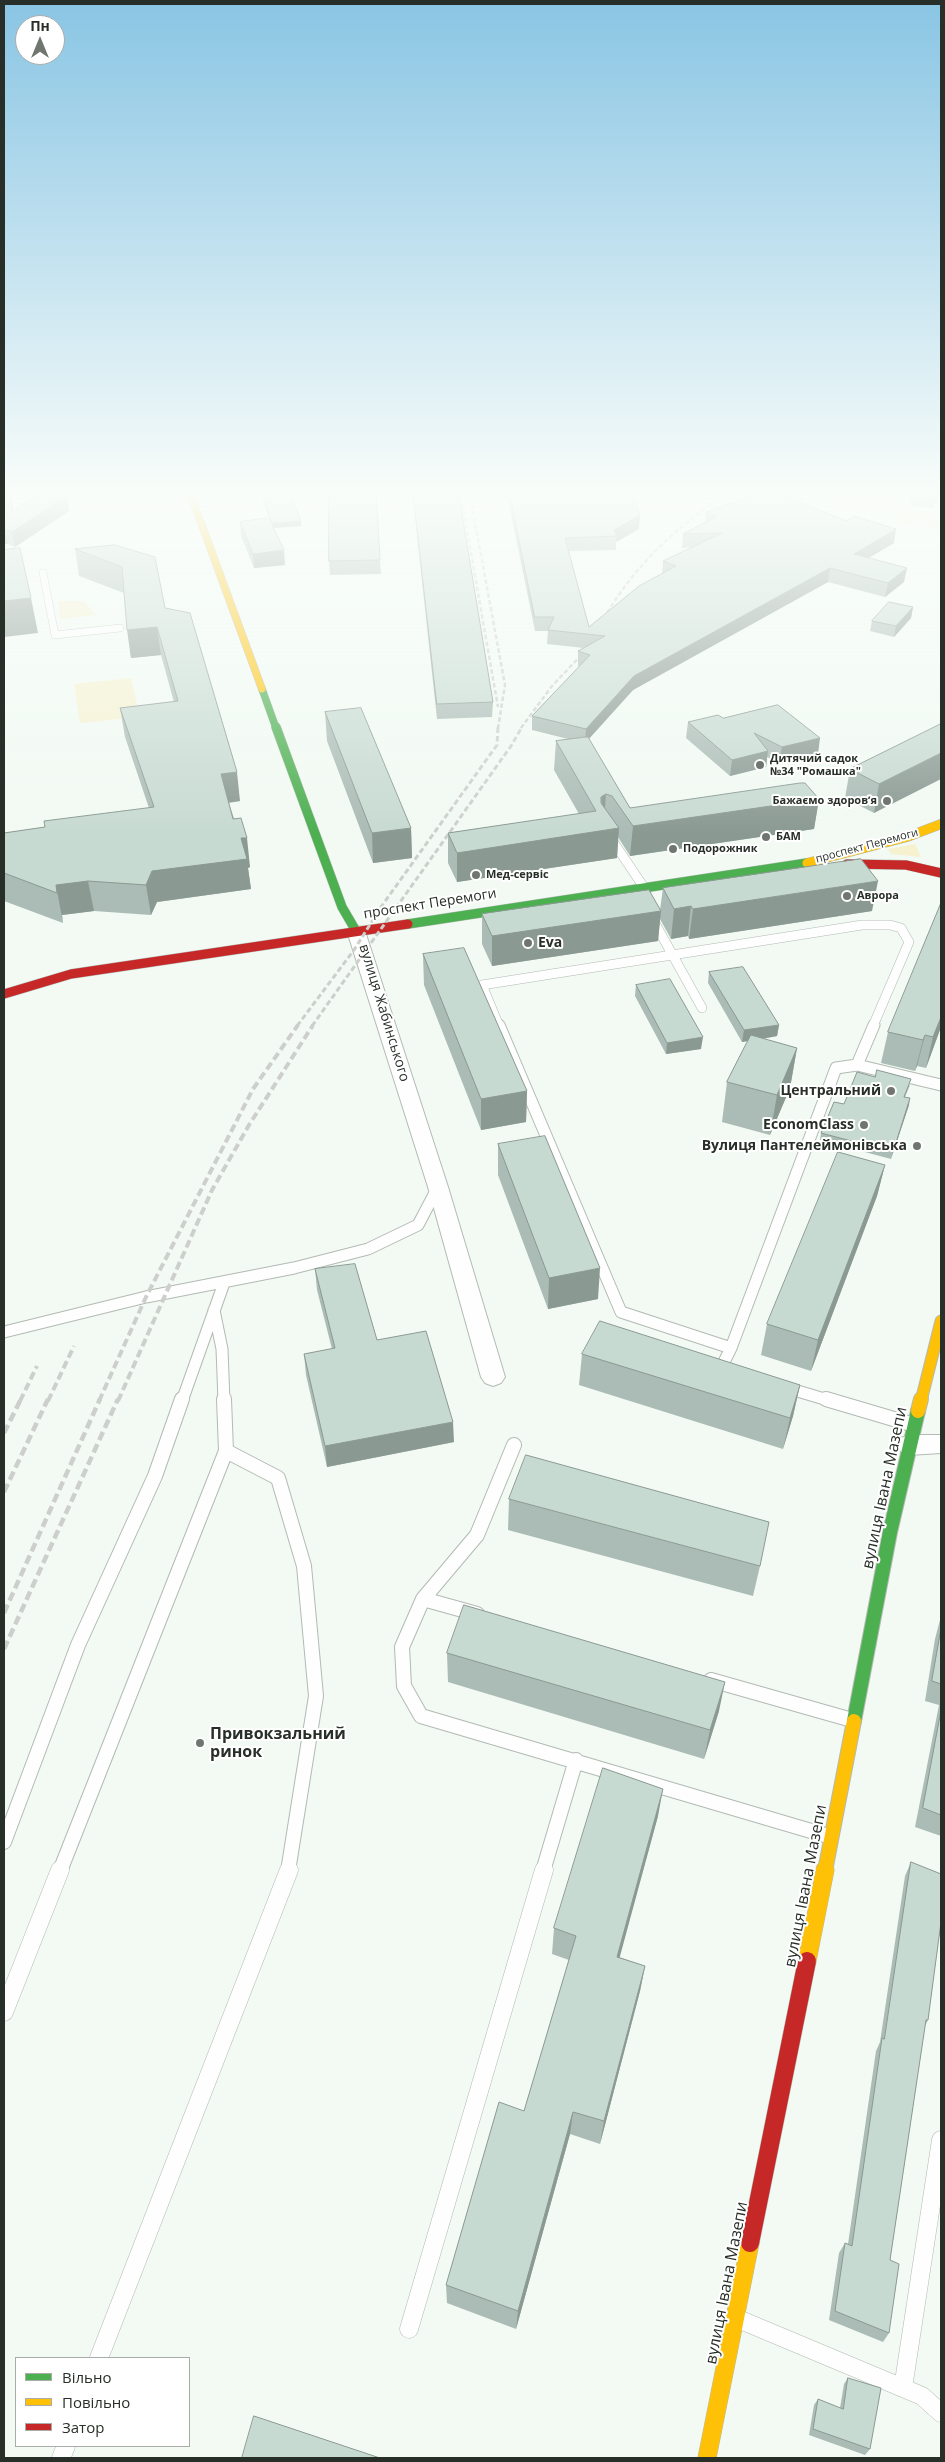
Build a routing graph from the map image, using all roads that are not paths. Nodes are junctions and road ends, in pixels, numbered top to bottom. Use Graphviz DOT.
graph roads {
  1 [pos="49,605"];
  2 [pos="231,605"];
  3 [pos="120,628"];
  4 [pos="941,824"];
  5 [pos="605,829"];
  6 [pos="793,866"];
  7 [pos="941,873"];
  8 [pos="641,892"];
  9 [pos="649,911"];
  10 [pos="356,931"];
  11 [pos="673,955"];
  12 [pos="71,974"];
  13 [pos="23,975"];
  14 [pos="4,994"];
  15 [pos="702,1008"];
  16 [pos="857,1065"];
  17 [pos="941,1085"];
  18 [pos="438,1187"];
  19 [pos="224,1283"];
  20 [pos="214,1310"];
  21 [pos="941,1321"];
  22 [pos="4,1332"];
  23 [pos="731,1348"];
  24 [pos="739,1374"];
  25 [pos="493,1377"];
  26 [pos="776,1385"];
  27 [pos="912,1435"];
  28 [pos="941,1444"];
  29 [pos="514,1445"];
  30 [pos="226,1451"];
  31 [pos="423,1599"];
  32 [pos="489,1618"];
  33 [pos="697,1676"];
  34 [pos="855,1721"];
  35 [pos="576,1760"];
  36 [pos="832,1837"];
  37 [pos="4,1842"];
  38 [pos="4,2012"];
  39 [pos="941,2140"];
  40 [pos="737,2319"];
  41 [pos="409,2329"];
  42 [pos="99,2357"];
  43 [pos="903,2388"];
  44 [pos="941,2413"];
  45 [pos="707,2458"];
  1 -- 3 [label="lane"];
  2 -- 10 [label="main road, вулиця Жабинського"];
  4 -- 6 [label="main road, проспект Перемоги"];
  5 -- 8 [label="lane"];
  6 -- 7 [label="main road, проспект Перемоги"];
  6 -- 8 [label="main road, проспект Перемоги"];
  8 -- 10 [label="main road, проспект Перемоги"];
  9 -- 11 [label="lane"];
  10 -- 12 [label="main road, проспект Перемоги"];
  10 -- 18 [label="street, вулиця Жабинського"];
  11 -- 15 [label="lane"];
  11 -- 16 [label="lane"];
  11 -- 23 [label="lane"];
  12 -- 13 [label="main road, проспект Перемоги"];
  12 -- 14 [label="main road, проспект Перемоги"];
  16 -- 17 [label="lane"];
  16 -- 23 [label="lane"];
  18 -- 19 [label="lane"];
  18 -- 25 [label="street, вулиця Жабинського"];
  19 -- 20 [label="lane"];
  19 -- 22 [label="lane"];
  20 -- 30 [label="lane"];
  20 -- 37 [label="lane"];
  21 -- 27 [label="main road, вулиця Івана Мазепи"];
  23 -- 24 [label="lane"];
  26 -- 27 [label="lane"];
  27 -- 28 [label="street"];
  27 -- 34 [label="main road, вулиця Івана Мазепи"];
  29 -- 31 [label="lane"];
  30 -- 38 [label="lane"];
  30 -- 42 [label="lane"];
  31 -- 32 [label="lane"];
  31 -- 35 [label="lane"];
  33 -- 34 [label="lane"];
  34 -- 36 [label="main road, вулиця Івана Мазепи"];
  35 -- 36 [label="lane"];
  35 -- 41 [label="lane"];
  36 -- 40 [label="main road, вулиця Івана Мазепи"];
  39 -- 43 [label="lane"];
  40 -- 43 [label="lane"];
  40 -- 45 [label="main road, вулиця Івана Мазепи"];
  43 -- 44 [label="lane"];
}
